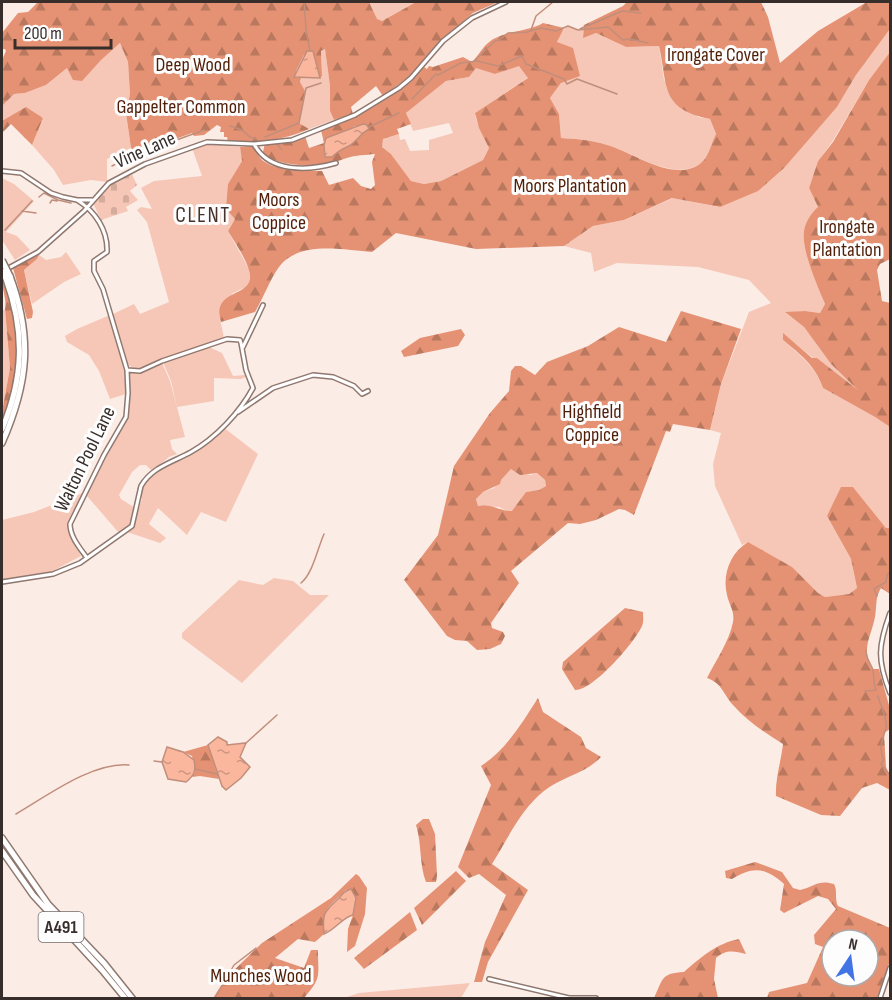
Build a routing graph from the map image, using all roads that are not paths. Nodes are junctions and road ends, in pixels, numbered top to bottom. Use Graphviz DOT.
graph roads {
  1 [pos="506,2"];
  2 [pos="254,144"];
  3 [pos="336,163"];
  4 [pos="2,171"];
  5 [pos="77,200"];
  6 [pos="92,200"];
  7 [pos="87,208"];
  8 [pos="2,259"];
  9 [pos="2,272"];
  10 [pos="8,278"];
  11 [pos="264,305"];
  12 [pos="242,349"];
  13 [pos="127,370"];
  14 [pos="368,391"];
  15 [pos="236,413"];
  16 [pos="2,429"];
  17 [pos="2,443"];
  18 [pos="87,558"];
  19 [pos="2,582"];
  20 [pos="891,613"];
  21 [pos="891,693"];
  22 [pos="2,838"];
  23 [pos="2,851"];
  24 [pos="891,968"];
  25 [pos="489,979"];
  26 [pos="125,999"];
  27 [pos="132,999"];
  28 [pos="596,999"];
  29 [pos="880,999"];
  1 -- 2 [label="street, Vine Lane"];
  2 -- 3 [label="street"];
  2 -- 6 [label="street, Vine Lane"];
  4 -- 5 [label="street"];
  5 -- 6 [label="street"];
  5 -- 7 [label="street"];
  6 -- 7 [label="street, Vine Lane"];
  7 -- 9 [label="street, Vine Lane"];
  7 -- 13 [label="street, Walton Pool Lane"];
  8 -- 10 [label="highway, bridge"];
  9 -- 10 [label="highway, bridge"];
  10 -- 16 [label="highway"];
  10 -- 17 [label="highway"];
  11 -- 12 [label="street"];
  12 -- 13 [label="street"];
  12 -- 15 [label="street"];
  13 -- 18 [label="street, Walton Pool Lane"];
  14 -- 15 [label="street"];
  15 -- 18 [label="street"];
  18 -- 19 [label="street"];
  20 -- 21 [label="street"];
  22 -- 27 [label="highway, A491"];
  23 -- 26 [label="highway, A491"];
  24 -- 29 [label="street"];
  25 -- 28 [label="street"];
}
